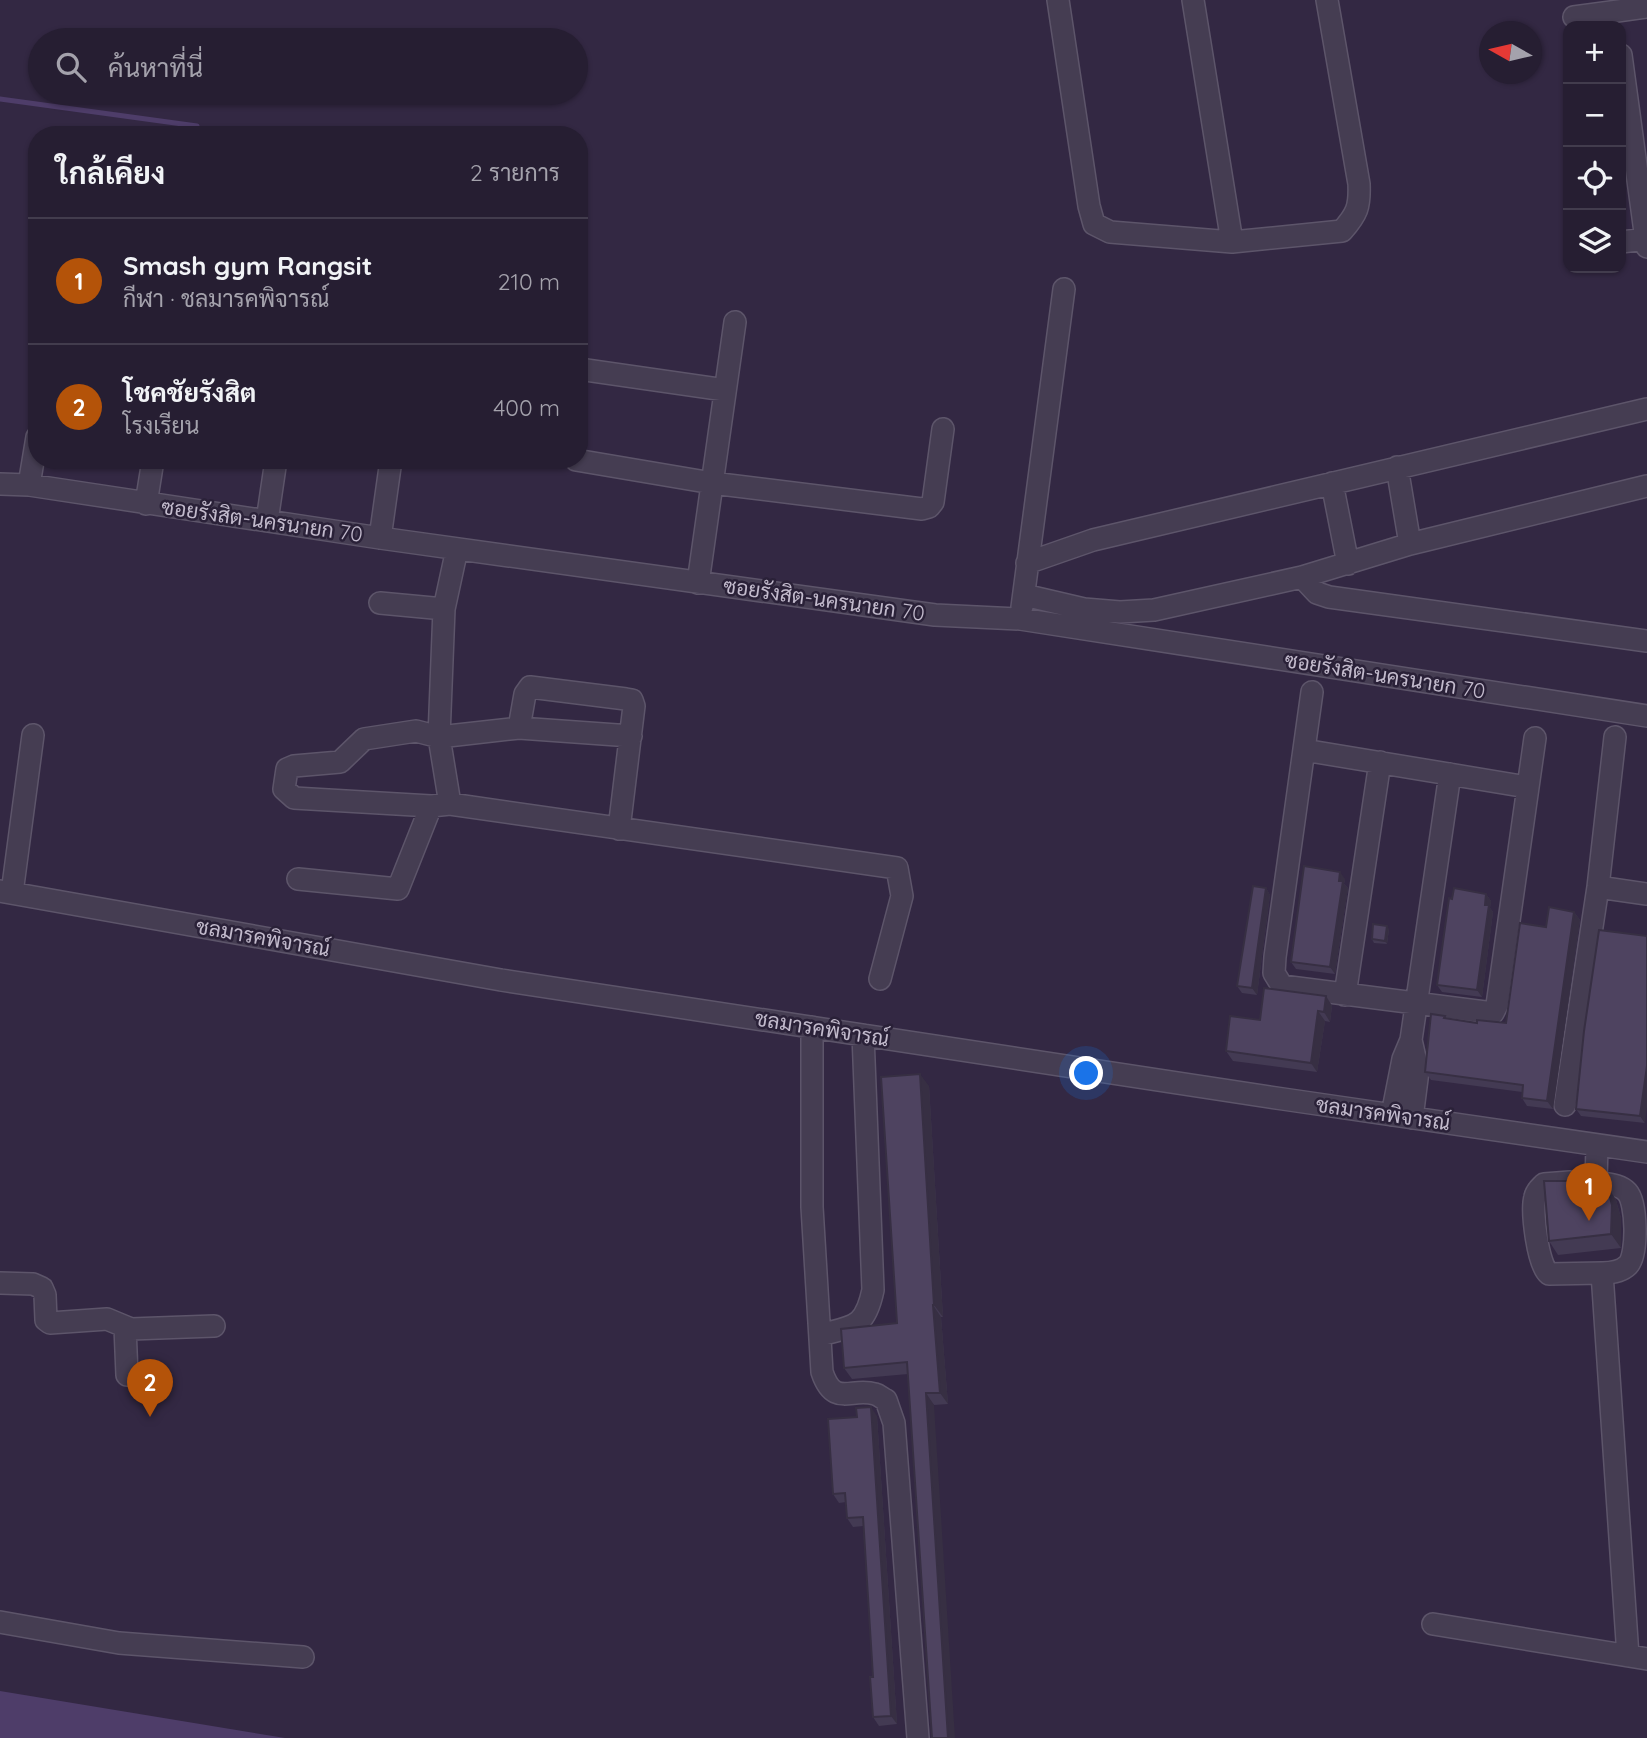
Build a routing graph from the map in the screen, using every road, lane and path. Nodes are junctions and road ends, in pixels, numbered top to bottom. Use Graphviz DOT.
graph roads {
  1 [pos="1058,0"];
  2 [pos="1193,0"];
  3 [pos="1327,0"];
  4 [pos="1647,7"];
  5 [pos="1615,13"];
  6 [pos="1574,17"];
  7 [pos="1626,84"];
  8 [pos="1633,125"];
  9 [pos="1232,242"];
  10 [pos="1626,242"];
  11 [pos="1647,242"];
  12 [pos="1064,289"];
  13 [pos="735,322"];
  14 [pos="588,370"];
  15 [pos="725,390"];
  16 [pos="1647,409"];
  17 [pos="943,429"];
  18 [pos="588,462"];
  19 [pos="1397,467"];
  20 [pos="32,469"];
  21 [pos="152,469"];
  22 [pos="275,469"];
  23 [pos="390,469"];
  24 [pos="1332,482"];
  25 [pos="712,483"];
  26 [pos="0,484"];
  27 [pos="29,485"];
  28 [pos="1647,486"];
  29 [pos="146,504"];
  30 [pos="267,521"];
  31 [pos="380,538"];
  32 [pos="1410,544"];
  33 [pos="457,549"];
  34 [pos="1027,563"];
  35 [pos="1348,564"];
  36 [pos="1302,577"];
  37 [pos="698,583"];
  38 [pos="1024,595"];
  39 [pos="380,603"];
  40 [pos="444,608"];
  41 [pos="1020,620"];
  42 [pos="1647,641"];
  43 [pos="1312,692"];
  44 [pos="1647,716"];
  45 [pos="519,728"];
  46 [pos="33,735"];
  47 [pos="631,736"];
  48 [pos="439,737"];
  49 [pos="1615,737"];
  50 [pos="1535,738"];
  51 [pos="1304,750"];
  52 [pos="1380,762"];
  53 [pos="1450,774"];
  54 [pos="1527,787"];
  55 [pos="440,805"];
  56 [pos="619,828"];
  57 [pos="10,831"];
  58 [pos="298,879"];
  59 [pos="1598,887"];
  60 [pos="6,892"];
  61 [pos="1647,894"];
  62 [pos="880,979"];
  63 [pos="1345,995"];
  64 [pos="1417,1004"];
  65 [pos="812,1027"];
  66 [pos="863,1035"];
  67 [pos="1565,1105"];
  68 [pos="1402,1116"];
  69 [pos="1597,1145"];
  70 [pos="1647,1152"];
  71 [pos="1596,1182"];
  72 [pos="1602,1273"];
  73 [pos="0,1283"];
  74 [pos="214,1326"];
  75 [pos="125,1327"];
  76 [pos="820,1335"];
  77 [pos="127,1375"];
  78 [pos="0,1622"];
  79 [pos="1433,1624"];
  80 [pos="303,1657"];
  81 [pos="1637,1657"];
  82 [pos="918,1738"];
  1 -- 9 [label="street"];
  2 -- 9 [label="street"];
  3 -- 9 [label="street"];
  4 -- 5 [label="street"];
  5 -- 6 [label="street"];
  7 -- 8 [label="street"];
  8 -- 11 [label="street"];
  10 -- 11 [label="street"];
  12 -- 34 [label="street"];
  13 -- 15 [label="street"];
  14 -- 15 [label="street"];
  15 -- 25 [label="street"];
  16 -- 19 [label="street"];
  17 -- 25 [label="street"];
  18 -- 25 [label="street"];
  19 -- 24 [label="street"];
  19 -- 32 [label="street"];
  20 -- 27 [label="street"];
  21 -- 29 [label="street"];
  22 -- 30 [label="street"];
  23 -- 31 [label="street"];
  24 -- 34 [label="street"];
  24 -- 35 [label="street"];
  25 -- 37 [label="street"];
  26 -- 27 [label="street, ซอยรังสิต-นครนายก 70"];
  27 -- 29 [label="street, ซอยรังสิต-นครนายก 70"];
  28 -- 32 [label="street"];
  29 -- 30 [label="street, ซอยรังสิต-นครนายก 70"];
  30 -- 31 [label="street, ซอยรังสิต-นครนายก 70"];
  31 -- 33 [label="street, ซอยรังสิต-นครนายก 70"];
  32 -- 35 [label="street"];
  33 -- 37 [label="street, ซอยรังสิต-นครนายก 70"];
  33 -- 40 [label="street"];
  34 -- 38 [label="street"];
  35 -- 36 [label="street"];
  36 -- 38 [label="street"];
  36 -- 42 [label="street"];
  37 -- 41 [label="street, ซอยรังสิต-นครนายก 70"];
  38 -- 41 [label="street"];
  39 -- 40 [label="street"];
  40 -- 48 [label="street"];
  41 -- 44 [label="street, ซอยรังสิต-นครนายก 70"];
  43 -- 51 [label="street"];
  45 -- 47 [label="street"];
  45 -- 47 [label="street"];
  45 -- 48 [label="street"];
  46 -- 57 [label="street"];
  47 -- 56 [label="street"];
  48 -- 55 [label="street"];
  48 -- 55 [label="street"];
  49 -- 59 [label="street"];
  50 -- 54 [label="street"];
  51 -- 52 [label="street"];
  51 -- 63 [label="street"];
  52 -- 53 [label="street"];
  52 -- 63 [label="street"];
  53 -- 54 [label="street"];
  53 -- 64 [label="street"];
  54 -- 64 [label="street"];
  55 -- 56 [label="street"];
  55 -- 58 [label="street"];
  56 -- 62 [label="street"];
  57 -- 60 [label="street"];
  59 -- 61 [label="street"];
  59 -- 67 [label="street"];
  60 -- 65 [label="street, ชลมารคพิจารณ์"];
  63 -- 64 [label="street"];
  64 -- 68 [label="street"];
  65 -- 66 [label="street, ชลมารคพิจารณ์"];
  65 -- 76 [label="street"];
  66 -- 68 [label="street, ชลมารคพิจารณ์"];
  66 -- 76 [label="street"];
  68 -- 69 [label="street, ชลมารคพิจารณ์"];
  69 -- 70 [label="street, ชลมารคพิจารณ์"];
  69 -- 71 [label="street"];
  71 -- 72 [label="street"];
  71 -- 72 [label="street"];
  72 -- 81 [label="street"];
  73 -- 75 [label="street"];
  74 -- 75 [label="street"];
  75 -- 77 [label="street"];
  76 -- 82 [label="street"];
  78 -- 80 [label="street"];
  79 -- 81 [label="street"];
}
